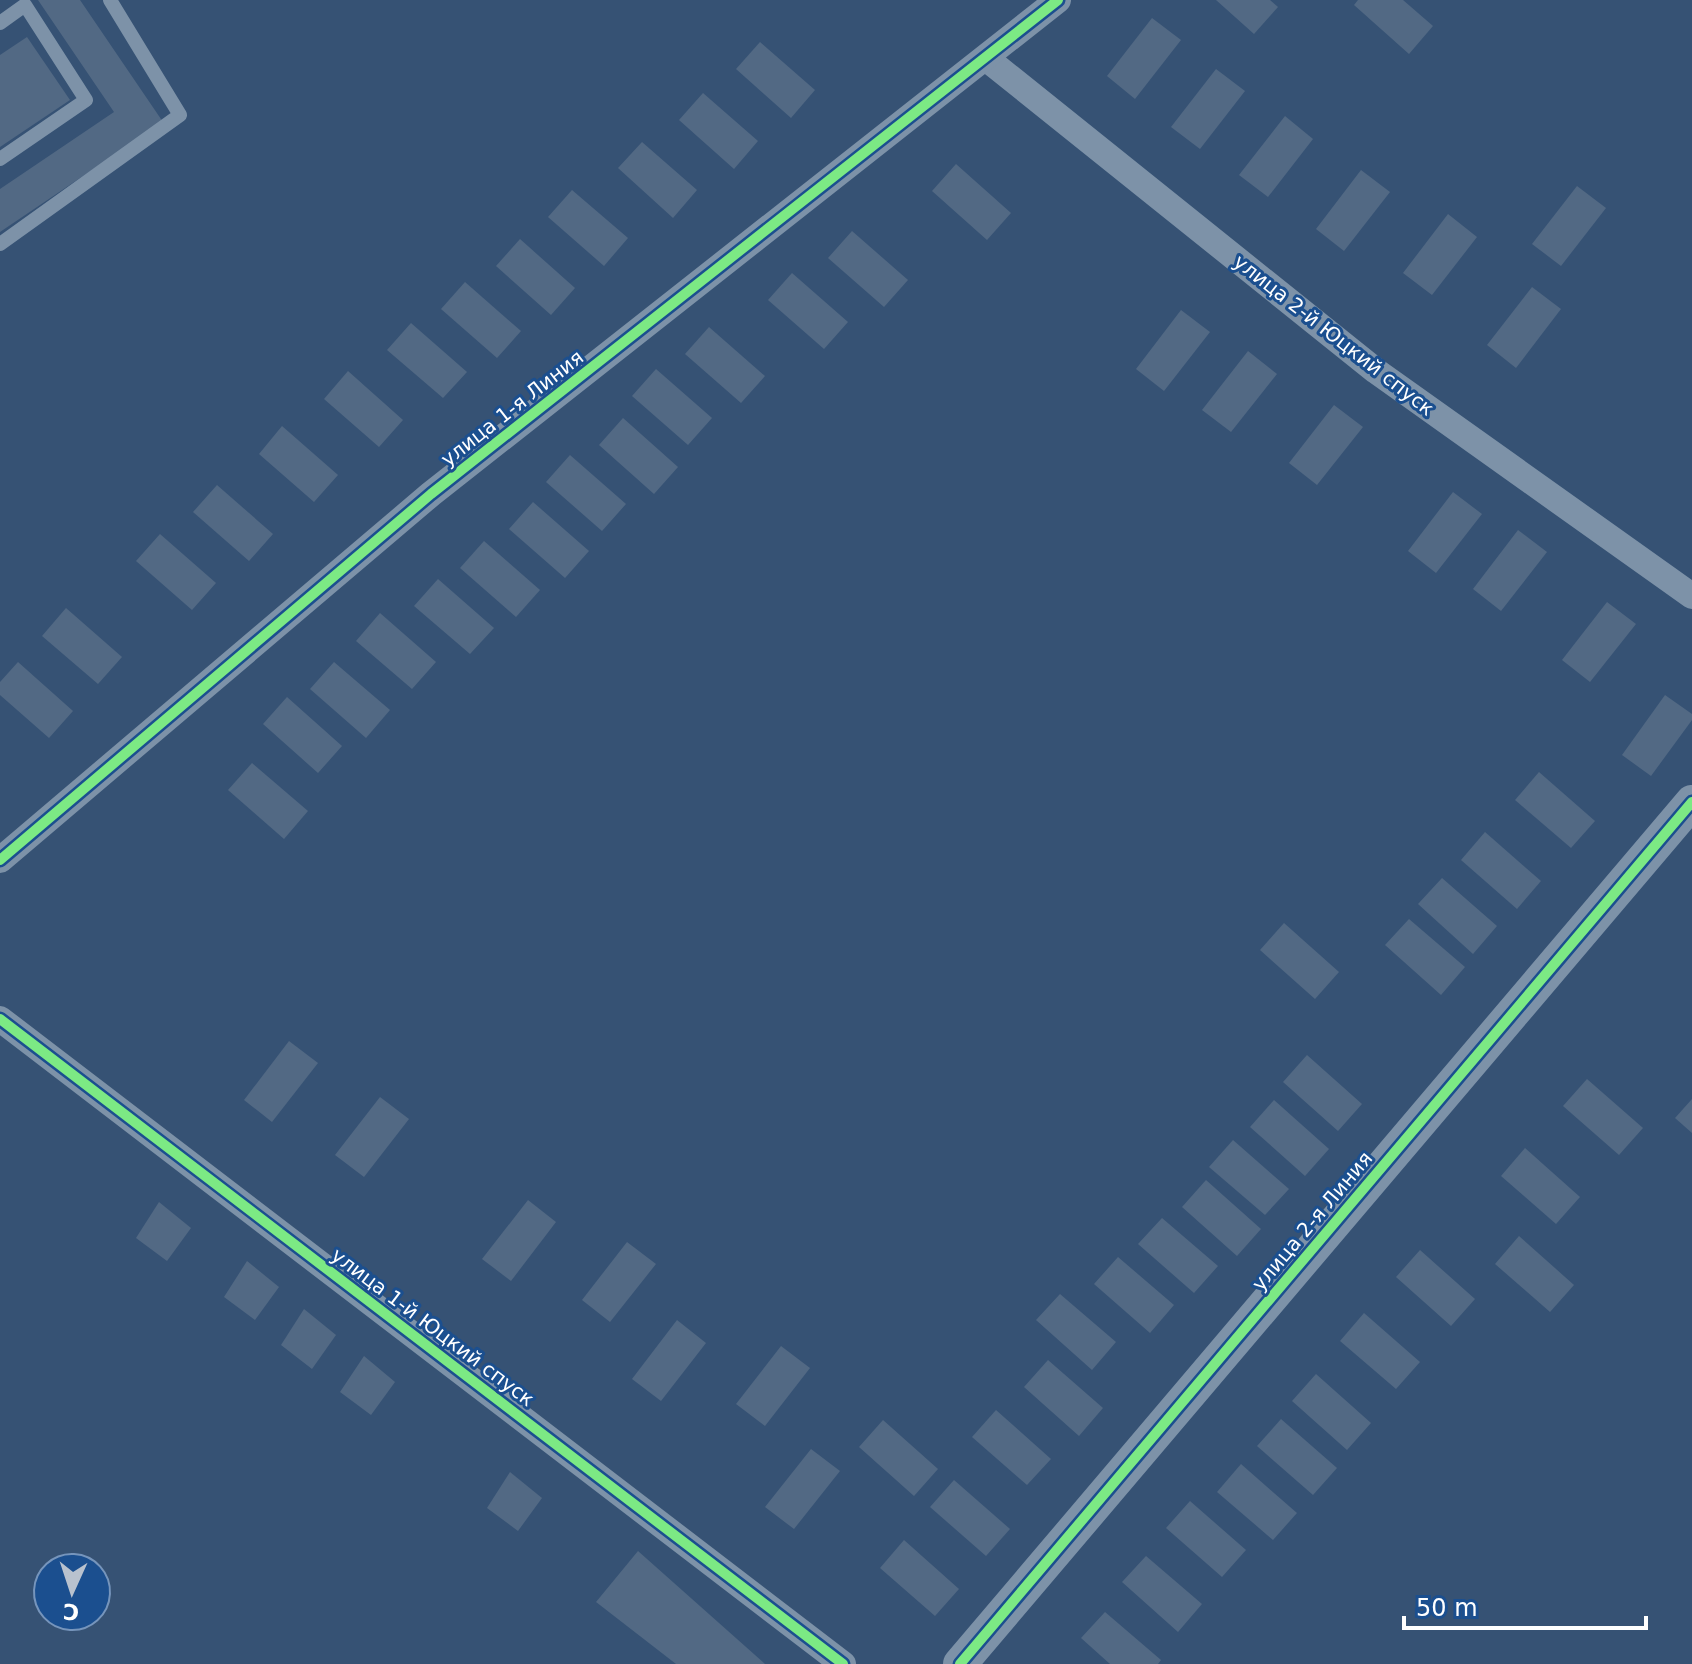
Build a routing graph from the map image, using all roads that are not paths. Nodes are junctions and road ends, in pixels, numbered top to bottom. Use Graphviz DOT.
graph roads {
  1 [pos="110,0"];
  2 [pos="1058,0"];
  3 [pos="0,23"];
  4 [pos="987,59"];
  5 [pos="0,159"];
  6 [pos="0,244"];
  7 [pos="1692,596"];
  8 [pos="1692,802"];
  9 [pos="0,860"];
  10 [pos="0,1019"];
  11 [pos="843,1664"];
  12 [pos="960,1664"];
  1 -- 6 [label="lane"];
  2 -- 4 [label="street, улица 1-я Линия"];
  3 -- 5 [label="lane"];
  4 -- 7 [label="street, улица 2-й Юцкий спуск"];
  4 -- 9 [label="street, улица 1-я Линия"];
  8 -- 12 [label="street, улица 2-я Линия"];
  10 -- 11 [label="street, улица 1-й Юцкий спуск"];
}
